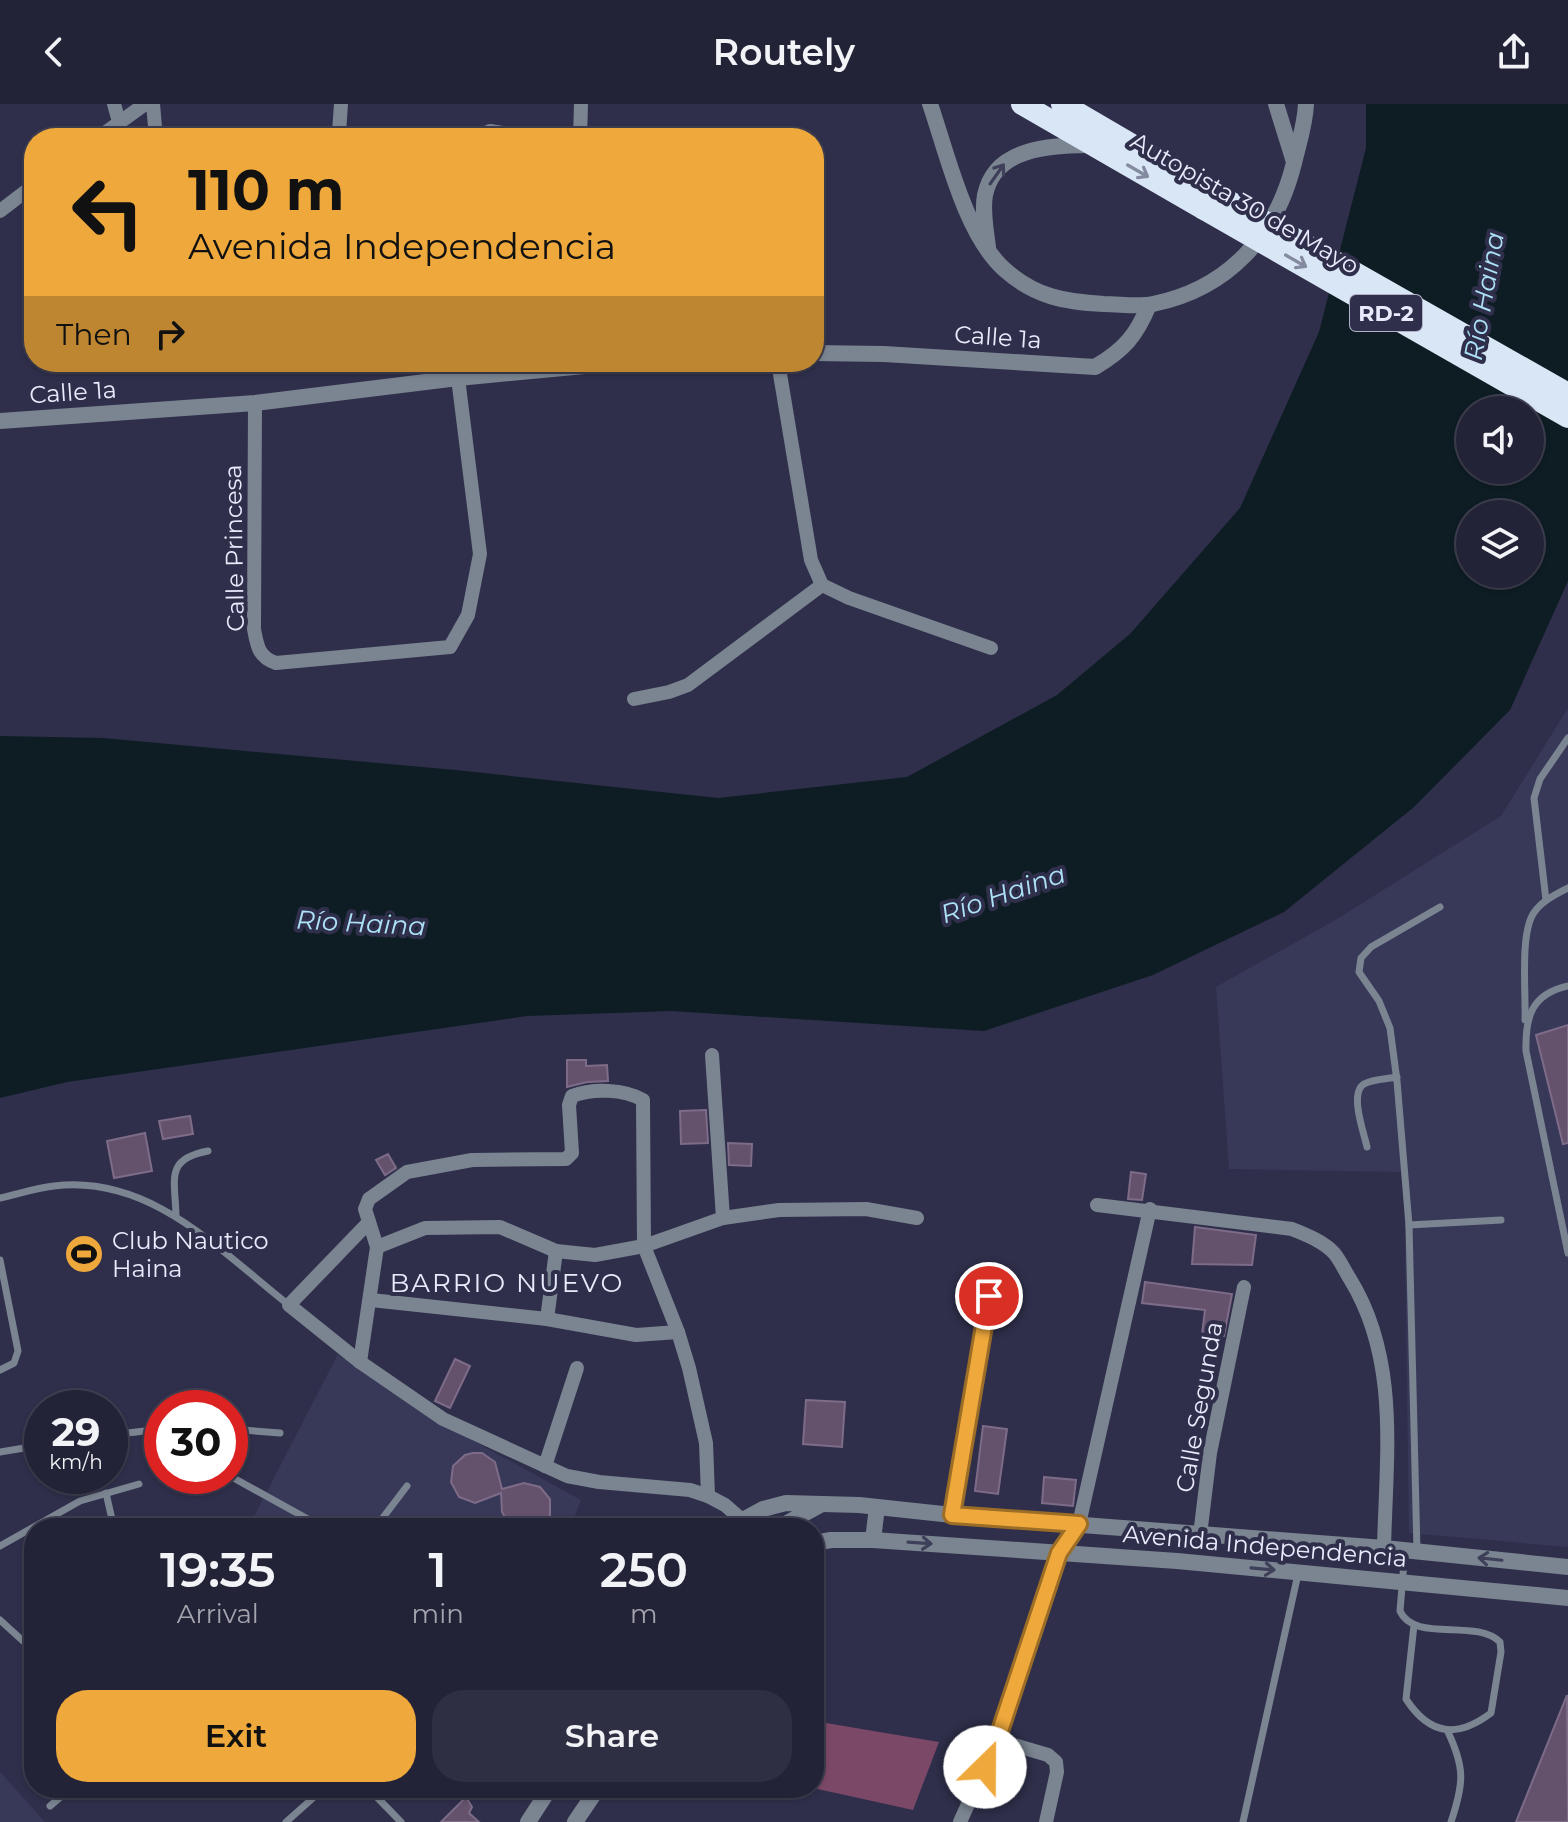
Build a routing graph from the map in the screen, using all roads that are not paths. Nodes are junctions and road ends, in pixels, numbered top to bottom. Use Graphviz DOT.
graph roads {
  1 [pos="114,104"];
  2 [pos="145,104"];
  3 [pos="153,104"];
  4 [pos="341,104"];
  5 [pos="581,104"];
  6 [pos="930,104"];
  7 [pos="1062,104"];
  8 [pos="1276,104"];
  9 [pos="1306,104"];
  10 [pos="1026,105"];
  11 [pos="119,122"];
  12 [pos="111,128"];
  13 [pos="155,128"];
  14 [pos="339,128"];
  15 [pos="580,128"];
  16 [pos="1091,145"];
  17 [pos="1294,162"];
  18 [pos="24,193"];
  19 [pos="1210,201"];
  20 [pos="0,211"];
  21 [pos="988,248"];
  22 [pos="1149,305"];
  23 [pos="824,353"];
  24 [pos="512,372"];
  25 [pos="780,372"];
  26 [pos="458,378"];
  27 [pos="1568,394"];
  28 [pos="255,403"];
  29 [pos="1568,417"];
  30 [pos="0,421"];
  31 [pos="822,585"];
  32 [pos="991,648"];
  33 [pos="634,699"];
  34 [pos="1568,738"];
  35 [pos="1568,888"];
  36 [pos="1546,900"];
  37 [pos="1440,907"];
  38 [pos="1568,986"];
  39 [pos="1525,1030"];
  40 [pos="712,1055"];
  41 [pos="1397,1077"];
  42 [pos="1367,1147"];
  43 [pos="208,1151"];
  44 [pos="0,1198"];
  45 [pos="1097,1205"];
  46 [pos="1150,1209"];
  47 [pos="176,1215"];
  48 [pos="723,1218"];
  49 [pos="917,1218"];
  50 [pos="1501,1220"];
  51 [pos="369,1222"];
  52 [pos="1409,1225"];
  53 [pos="644,1246"];
  54 [pos="377,1247"];
  55 [pos="556,1251"];
  56 [pos="1568,1253"];
  57 [pos="0,1260"];
  58 [pos="1244,1287"];
  59 [pos="989,1296"];
  60 [pos="371,1300"];
  61 [pos="289,1305"];
  62 [pos="547,1319"];
  63 [pos="678,1332"];
  64 [pos="360,1362"];
  65 [pos="577,1368"];
  66 [pos="0,1370"];
  67 [pos="248,1430"];
  68 [pos="280,1433"];
  69 [pos="24,1448"];
  70 [pos="0,1452"];
  71 [pos="545,1466"];
  72 [pos="139,1484"];
  73 [pos="248,1486"];
  74 [pos="407,1486"];
  75 [pos="128,1487"];
  76 [pos="103,1494"];
  77 [pos="106,1494"];
  78 [pos="708,1496"];
  79 [pos="824,1504"];
  80 [pos="877,1507"];
  81 [pos="952,1515"];
  82 [pos="50,1518"];
  83 [pos="112,1518"];
  84 [pos="306,1518"];
  85 [pos="383,1518"];
  86 [pos="734,1518"];
  87 [pos="750,1518"];
  88 [pos="797,1518"];
  89 [pos="1079,1524"];
  90 [pos="24,1532"];
  91 [pos="1200,1535"];
  92 [pos="873,1540"];
  93 [pos="824,1541"];
  94 [pos="0,1546"];
  95 [pos="1384,1548"];
  96 [pos="1411,1550"];
  97 [pos="1059,1553"];
  98 [pos="1568,1567"];
  99 [pos="1299,1572"];
  100 [pos="1402,1582"];
  101 [pos="1568,1598"];
  102 [pos="0,1620"];
  103 [pos="1414,1625"];
  104 [pos="24,1638"];
  105 [pos="1448,1732"];
  106 [pos="997,1740"];
  107 [pos="59,1798"];
  108 [pos="313,1798"];
  109 [pos="382,1798"];
  110 [pos="544,1798"];
  111 [pos="591,1798"];
  112 [pos="380,1800"];
  113 [pos="50,1806"];
  114 [pos="286,1822"];
  115 [pos="401,1822"];
  116 [pos="528,1822"];
  117 [pos="575,1822"];
  118 [pos="960,1822"];
  119 [pos="1046,1822"];
  120 [pos="1243,1822"];
  121 [pos="1451,1822"];
  1 -- 11 [label="street"];
  2 -- 11 [label="street"];
  3 -- 13 [label="street"];
  4 -- 14 [label="street"];
  5 -- 15 [label="street"];
  6 -- 21 [label="street"];
  7 -- 19 [label="highway, Autopista 30 de Mayo / RD-2"];
  8 -- 17 [label="street"];
  9 -- 17 [label="street"];
  10 -- 16 [label="highway, Autopista 30 de Mayo / RD-2"];
  11 -- 12 [label="street"];
  16 -- 19 [label="highway, Autopista 30 de Mayo / RD-2, one-way"];
  21 -- 16 [label="street, one-way"];
  17 -- 22 [label="street"];
  18 -- 20 [label="street"];
  19 -- 27 [label="highway, Autopista 30 de Mayo / RD-2, bridge"];
  19 -- 29 [label="highway, Autopista 30 de Mayo / RD-2, one-way, bridge"];
  21 -- 22 [label="street"];
  22 -- 23 [label="street, Calle 1a"];
  24 -- 26 [label="street, Calle 1a"];
  25 -- 31 [label="street"];
  26 -- 28 [label="street, Calle 1a"];
  26 -- 28 [label="street, Calle Princesa"];
  28 -- 30 [label="street, Calle 1a"];
  31 -- 32 [label="street"];
  31 -- 33 [label="street"];
  34 -- 36 [label="lane"];
  35 -- 36 [label="lane"];
  36 -- 39 [label="lane"];
  37 -- 41 [label="lane"];
  38 -- 39 [label="lane"];
  39 -- 56 [label="lane"];
  40 -- 48 [label="street"];
  41 -- 42 [label="lane"];
  41 -- 52 [label="lane"];
  43 -- 47 [label="lane"];
  44 -- 47 [label="lane"];
  45 -- 46 [label="street"];
  46 -- 89 [label="street"];
  46 -- 95 [label="street"];
  47 -- 61 [label="lane"];
  48 -- 49 [label="street"];
  48 -- 53 [label="street"];
  50 -- 52 [label="lane"];
  51 -- 53 [label="street"];
  51 -- 54 [label="street"];
  51 -- 61 [label="street"];
  52 -- 96 [label="lane"];
  53 -- 55 [label="street"];
  53 -- 63 [label="street"];
  54 -- 55 [label="street"];
  54 -- 60 [label="street"];
  55 -- 62 [label="street"];
  57 -- 66 [label="lane"];
  58 -- 91 [label="street, Calle Segunda"];
  59 -- 81 [label="lane"];
  60 -- 62 [label="street"];
  60 -- 64 [label="street"];
  61 -- 64 [label="street"];
  62 -- 63 [label="street"];
  63 -- 78 [label="street"];
  64 -- 71 [label="street"];
  65 -- 71 [label="street"];
  67 -- 68 [label="lane"];
  69 -- 70 [label="lane"];
  71 -- 78 [label="street"];
  72 -- 75 [label="lane"];
  73 -- 84 [label="lane"];
  74 -- 85 [label="lane"];
  76 -- 82 [label="lane"];
  77 -- 83 [label="lane"];
  78 -- 86 [label="street"];
  79 -- 80 [label="street, Avenida Independencia"];
  79 -- 87 [label="street, Avenida Independencia"];
  79 -- 88 [label="street"];
  80 -- 81 [label="street, Avenida Independencia"];
  80 -- 92 [label="street"];
  81 -- 89 [label="street, Avenida Independencia"];
  89 -- 91 [label="street, Avenida Independencia"];
  89 -- 97 [label="street"];
  90 -- 94 [label="lane"];
  91 -- 95 [label="street, Avenida Independencia"];
  92 -- 93 [label="street, Avenida Independencia"];
  92 -- 97 [label="street, Avenida Independencia, one-way"];
  95 -- 96 [label="street, Avenida Independencia"];
  98 -- 96 [label="street, Avenida Independencia, one-way"];
  96 -- 100 [label="lane"];
  97 -- 99 [label="street, Avenida Independencia, one-way"];
  97 -- 106 [label="street"];
  99 -- 100 [label="street, Avenida Independencia"];
  99 -- 120 [label="lane"];
  100 -- 101 [label="street, Avenida Independencia"];
  100 -- 103 [label="lane"];
  102 -- 104 [label="lane"];
  103 -- 105 [label="lane"];
  103 -- 105 [label="lane"];
  105 -- 121 [label="lane"];
  106 -- 118 [label="street"];
  106 -- 119 [label="street"];
  107 -- 113 [label="lane"];
  108 -- 114 [label="lane"];
  109 -- 112 [label="lane"];
  110 -- 116 [label="street"];
  111 -- 117 [label="street"];
  112 -- 115 [label="lane"];
}
